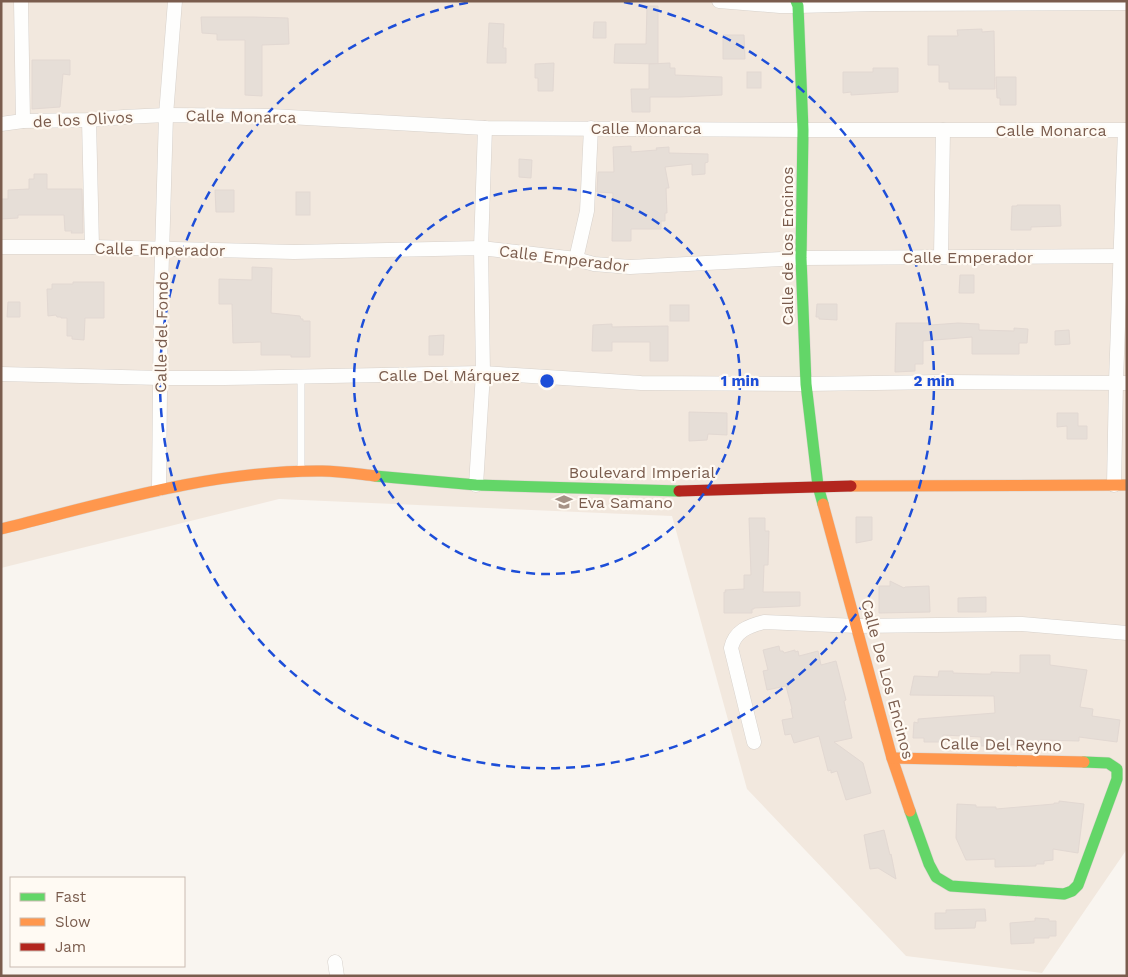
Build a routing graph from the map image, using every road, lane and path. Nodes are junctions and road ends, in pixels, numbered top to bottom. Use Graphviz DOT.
graph roads {
  1 [pos="21,1"];
  2 [pos="175,1"];
  3 [pos="719,1"];
  4 [pos="874,2"];
  5 [pos="1020,2"];
  6 [pos="1127,3"];
  7 [pos="797,4"];
  8 [pos="166,115"];
  9 [pos="90,120"];
  10 [pos="23,121"];
  11 [pos="1,124"];
  12 [pos="484,128"];
  13 [pos="591,128"];
  14 [pos="803,130"];
  15 [pos="943,130"];
  16 [pos="1126,130"];
  17 [pos="1,247"];
  18 [pos="92,247"];
  19 [pos="481,248"];
  20 [pos="163,249"];
  21 [pos="1124,256"];
  22 [pos="941,257"];
  23 [pos="801,258"];
  24 [pos="576,259"];
  25 [pos="484,373"];
  26 [pos="1,374"];
  27 [pos="301,376"];
  28 [pos="161,378"];
  29 [pos="1121,382"];
  30 [pos="806,384"];
  31 [pos="302,472"];
  32 [pos="476,485"];
  33 [pos="1120,485"];
  34 [pos="818,486"];
  35 [pos="159,489"];
  36 [pos="1,529"];
  37 [pos="857,626"];
  38 [pos="1127,633"];
  39 [pos="754,742"];
  40 [pos="892,758"];
  41 [pos="936,877"];
  42 [pos="335,962"];
  43 [pos="337,976"];
  1 -- 10 [label="street"];
  2 -- 8 [label="street, Calle del Fondo"];
  3 -- 7 [label="street"];
  4 -- 5 [label="street"];
  4 -- 7 [label="street"];
  5 -- 6 [label="street"];
  7 -- 14 [label="street, Calle de los Encinos"];
  8 -- 9 [label="street, de los Olivos"];
  8 -- 12 [label="street, Calle Monarca"];
  8 -- 20 [label="street, Calle del Fondo"];
  9 -- 10 [label="street, de los Olivos"];
  9 -- 18 [label="street"];
  10 -- 11 [label="street, de los Olivos"];
  12 -- 13 [label="street, Calle Monarca"];
  12 -- 19 [label="street"];
  13 -- 14 [label="street, Calle Monarca"];
  13 -- 24 [label="street"];
  14 -- 15 [label="street, Calle Monarca"];
  14 -- 23 [label="street, Calle de los Encinos"];
  15 -- 16 [label="street, Calle Monarca"];
  15 -- 22 [label="street"];
  16 -- 21 [label="street"];
  17 -- 18 [label="street, Calle Emperador"];
  18 -- 20 [label="street, Calle Emperador"];
  19 -- 20 [label="street, Calle Emperador"];
  19 -- 24 [label="street, Calle Emperador"];
  19 -- 25 [label="street"];
  20 -- 28 [label="street, Calle del Fondo"];
  21 -- 22 [label="street, Calle Emperador"];
  21 -- 29 [label="street"];
  22 -- 23 [label="street, Calle Emperador"];
  23 -- 24 [label="street, Calle Emperador"];
  23 -- 30 [label="street, Calle de los Encinos"];
  25 -- 27 [label="street, Calle Del Márquez"];
  25 -- 30 [label="street, Calle Del Márquez"];
  25 -- 32 [label="street"];
  26 -- 28 [label="street, Calle Del Márquez"];
  27 -- 28 [label="street, Calle Del Márquez"];
  27 -- 31 [label="lane"];
  28 -- 35 [label="street, Calle del Fondo"];
  29 -- 30 [label="street, Calle Del Márquez"];
  29 -- 33 [label="street"];
  30 -- 34 [label="street, Calle de los Encinos"];
  31 -- 32 [label="street, Boulevard Imperial"];
  31 -- 35 [label="street, Boulevard Imperial"];
  32 -- 34 [label="street, Boulevard Imperial"];
  33 -- 34 [label="street, Boulevard Imperial"];
  34 -- 37 [label="street, Calle De Los Encinos"];
  35 -- 36 [label="street, Boulevard Imperial"];
  37 -- 38 [label="street"];
  37 -- 39 [label="street"];
  37 -- 40 [label="street, Calle De Los Encinos"];
  40 -- 41 [label="street, Calle De Los Encinos"];
  40 -- 41 [label="street, Calle Del Reyno"];
  42 -- 43 [label="street"];
}
